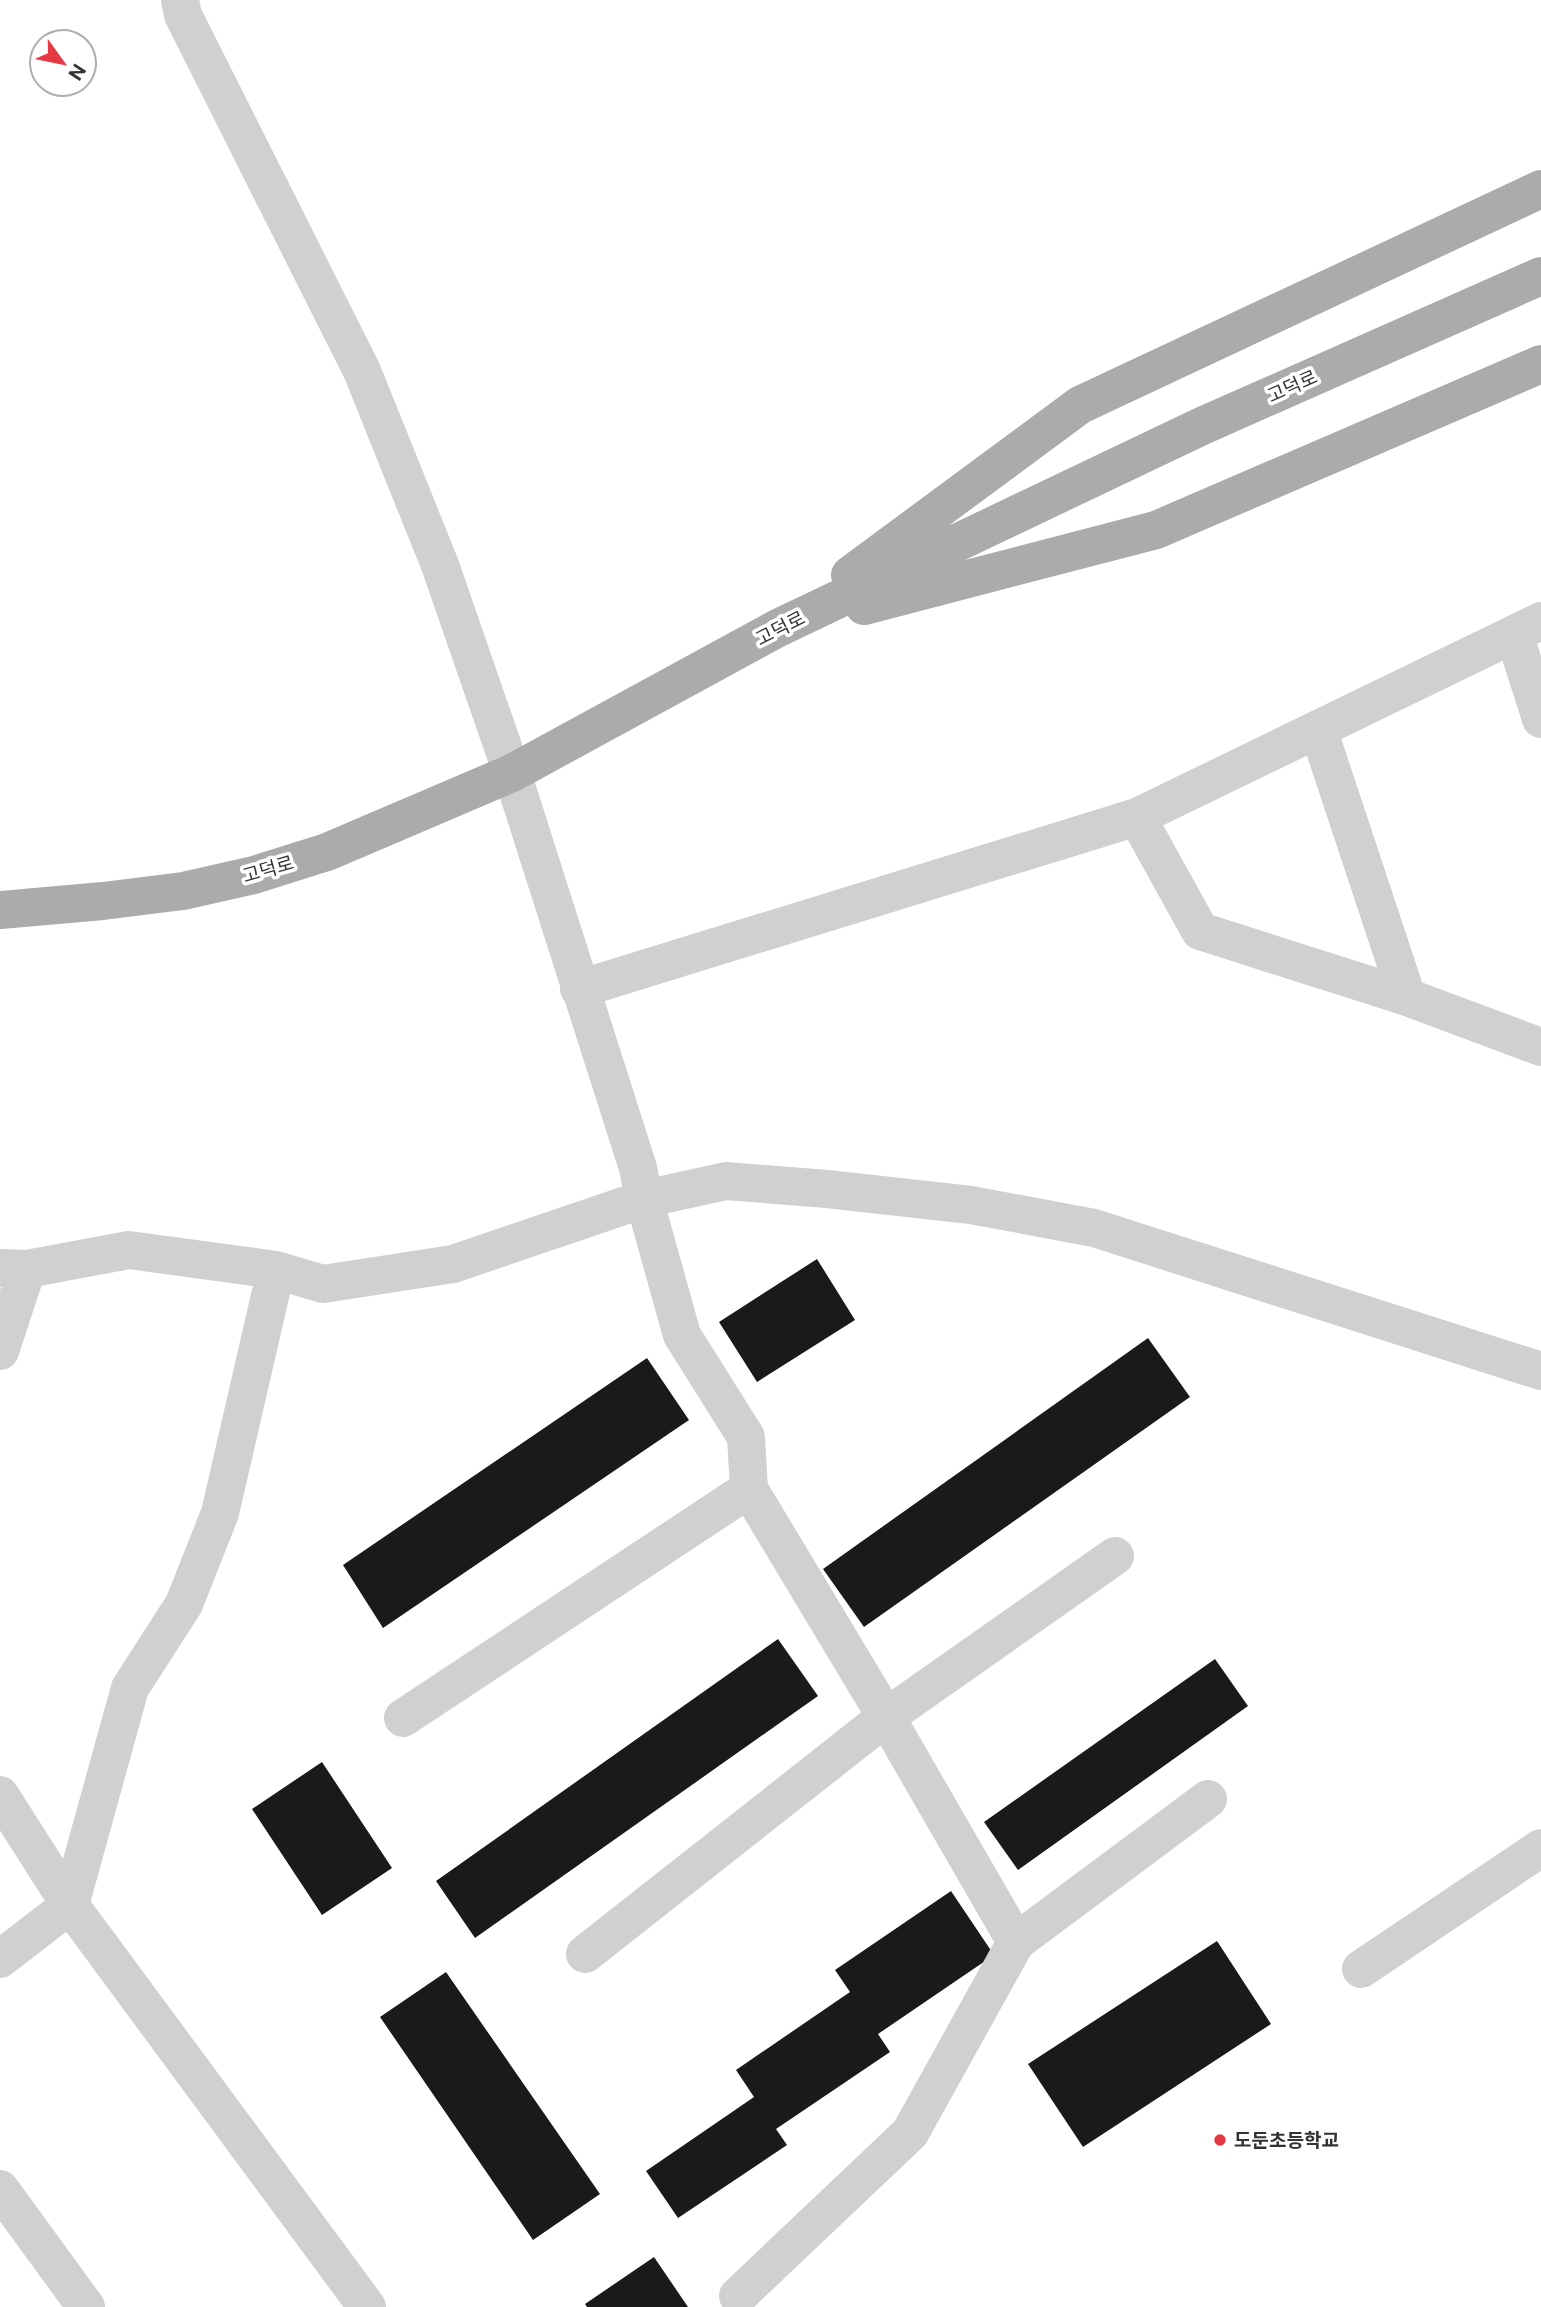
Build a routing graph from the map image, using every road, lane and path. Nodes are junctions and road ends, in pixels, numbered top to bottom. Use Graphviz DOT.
graph roads {
  1 [pos="180,0"];
  2 [pos="1541,189"];
  3 [pos="1541,276"];
  4 [pos="1541,364"];
  5 [pos="778,628"];
  6 [pos="1527,628"];
  7 [pos="1541,719"];
  8 [pos="1318,729"];
  9 [pos="512,773"];
  10 [pos="1137,817"];
  11 [pos="0,910"];
  12 [pos="579,989"];
  13 [pos="1407,997"];
  14 [pos="1541,1046"];
  15 [pos="644,1199"];
  16 [pos="13,1269"];
  17 [pos="276,1270"];
  18 [pos="0,1351"];
  19 [pos="1541,1371"];
  20 [pos="749,1489"];
  21 [pos="1115,1556"];
  22 [pos="886,1717"];
  23 [pos="403,1718"];
  24 [pos="0,1795"];
  25 [pos="1208,1798"];
  26 [pos="1541,1848"];
  27 [pos="70,1905"];
  28 [pos="1016,1941"];
  29 [pos="585,1954"];
  30 [pos="0,1959"];
  31 [pos="1361,1969"];
  32 [pos="0,2189"];
  33 [pos="738,2295"];
  34 [pos="86,2307"];
  35 [pos="367,2307"];
  1 -- 9 [label="street"];
  2 -- 5 [label="main road"];
  3 -- 5 [label="main road, 고덕로"];
  4 -- 5 [label="main road"];
  5 -- 9 [label="main road, 고덕로"];
  6 -- 7 [label="street"];
  6 -- 8 [label="street"];
  8 -- 10 [label="street"];
  8 -- 13 [label="street"];
  9 -- 11 [label="main road, 고덕로"];
  9 -- 12 [label="street"];
  10 -- 12 [label="street"];
  10 -- 13 [label="street"];
  12 -- 15 [label="street"];
  13 -- 14 [label="street"];
  15 -- 17 [label="street"];
  15 -- 19 [label="street"];
  15 -- 20 [label="street"];
  16 -- 17 [label="street"];
  16 -- 18 [label="street"];
  17 -- 27 [label="street"];
  20 -- 22 [label="street"];
  20 -- 23 [label="street"];
  21 -- 22 [label="street"];
  22 -- 28 [label="street"];
  22 -- 29 [label="street"];
  24 -- 27 [label="street"];
  25 -- 28 [label="street"];
  26 -- 31 [label="street"];
  27 -- 30 [label="street"];
  27 -- 35 [label="street"];
  28 -- 33 [label="street"];
  32 -- 34 [label="street"];
}
